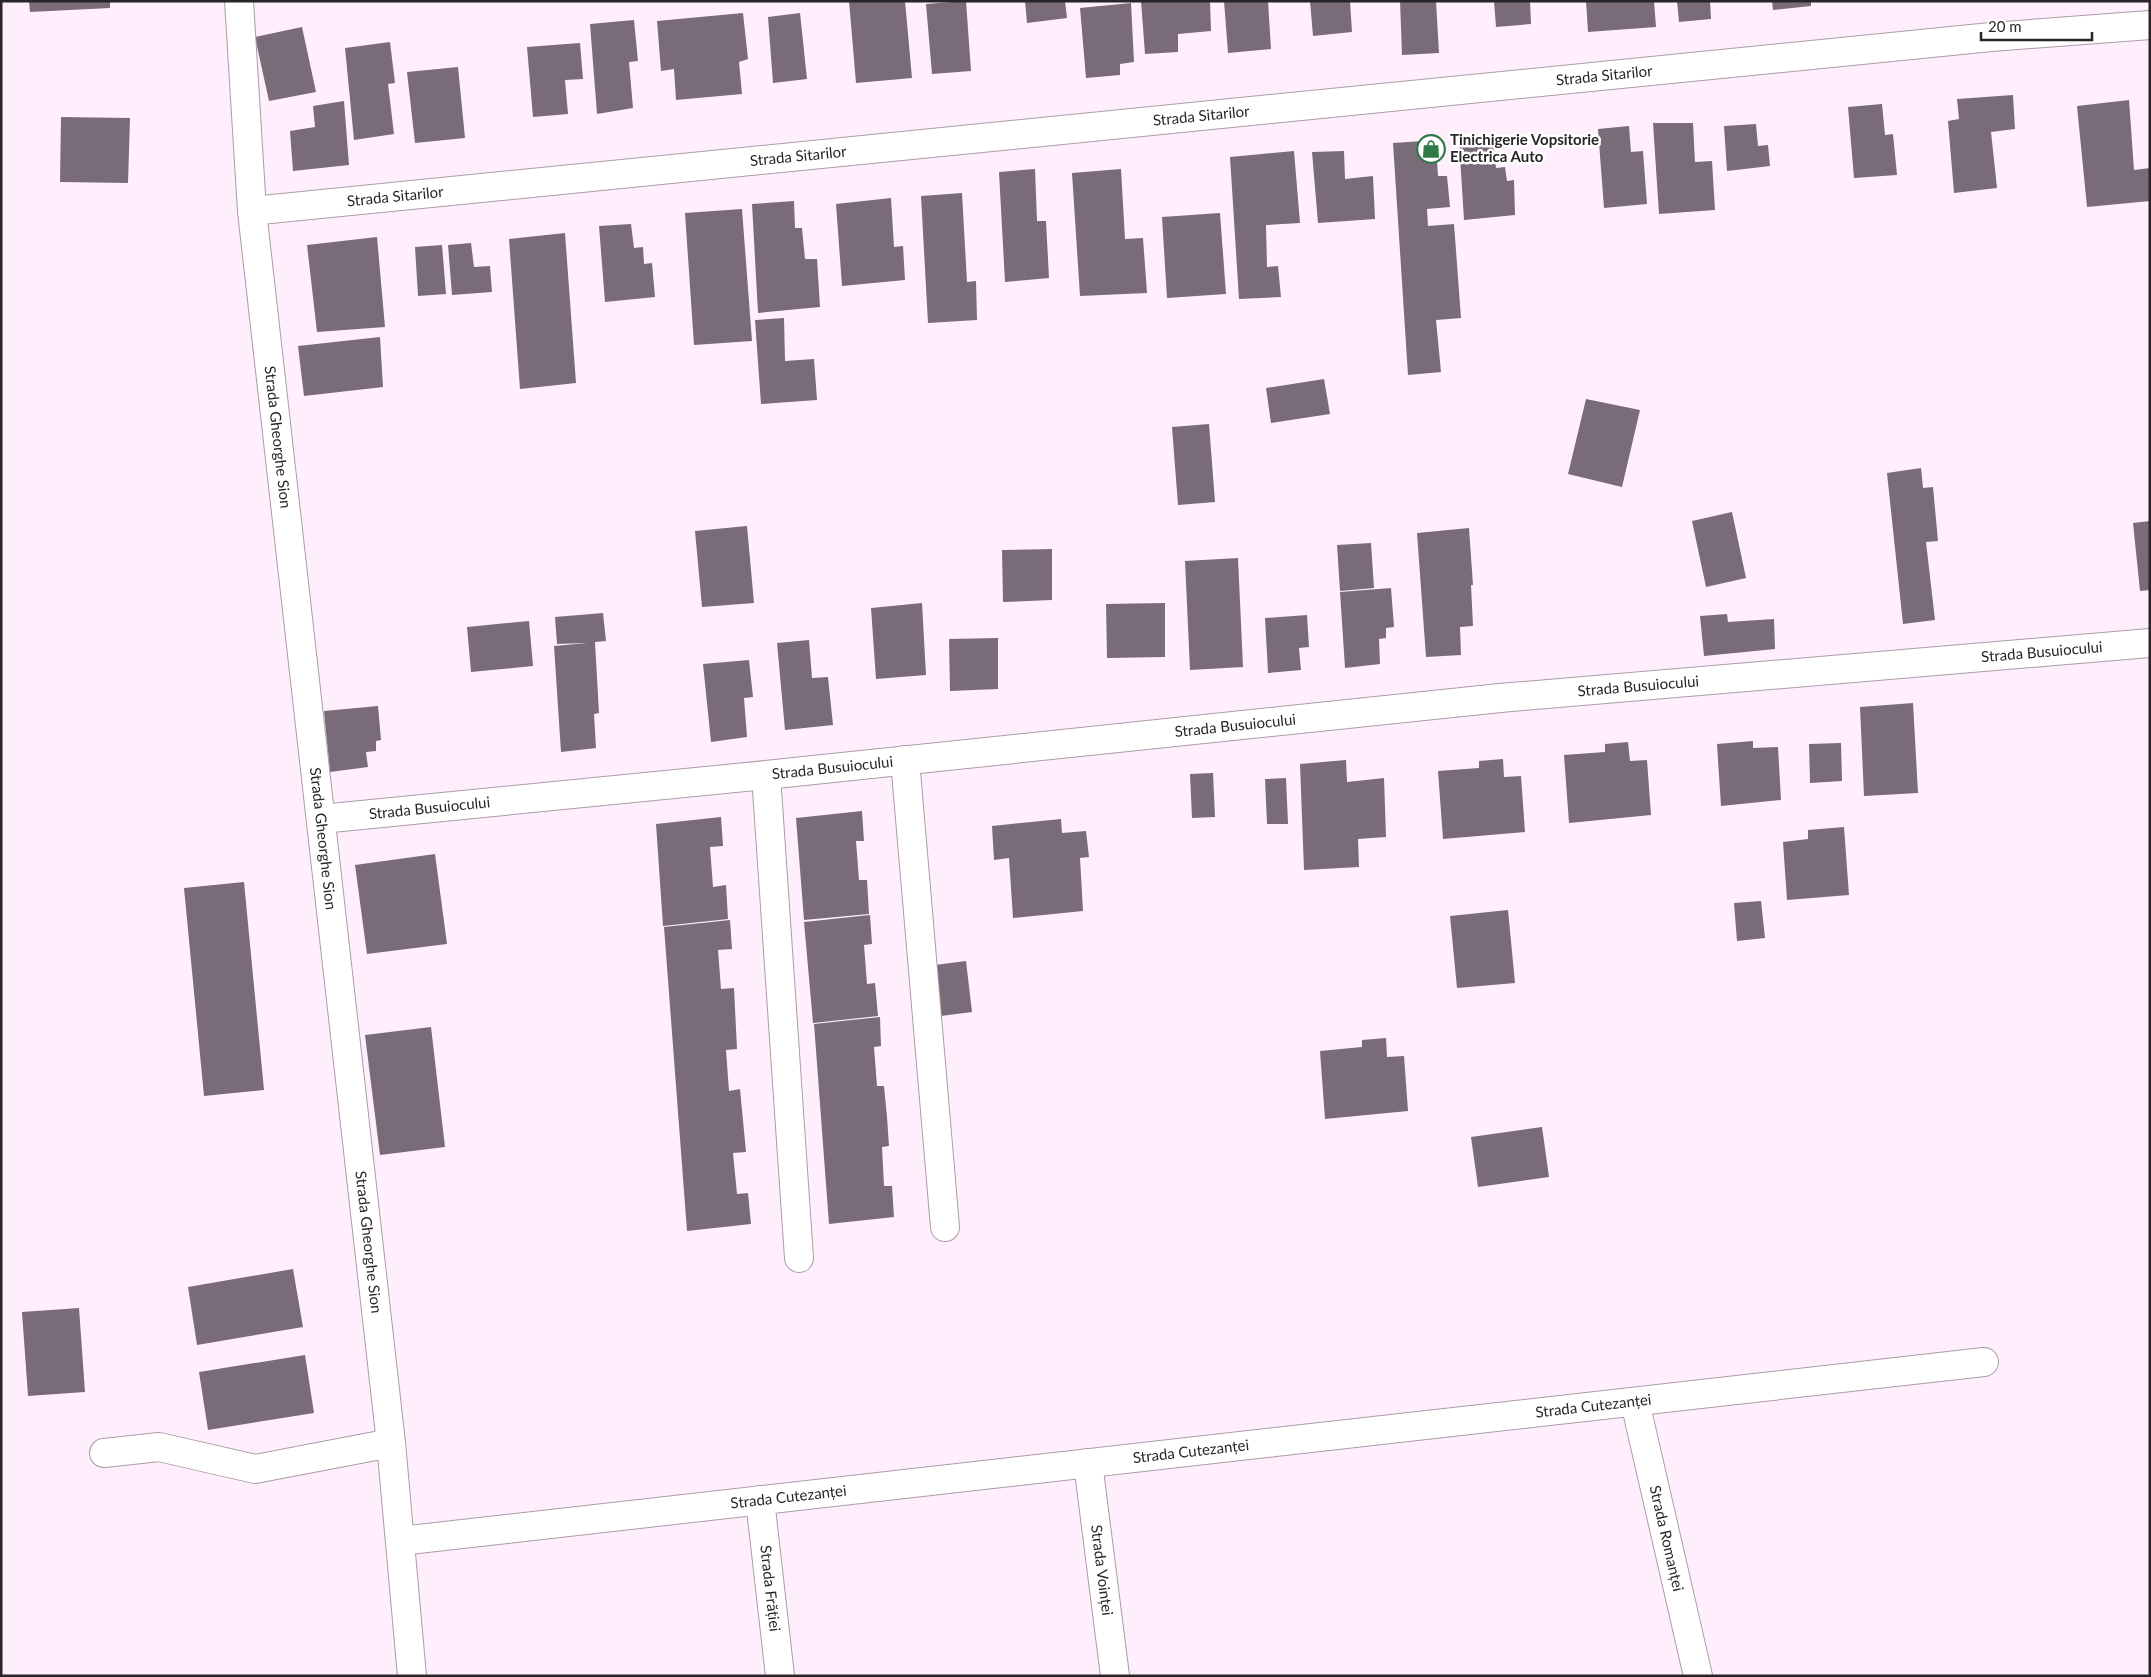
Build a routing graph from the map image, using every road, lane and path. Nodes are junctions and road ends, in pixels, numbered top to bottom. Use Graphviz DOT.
graph roads {
  1 [pos="239,1"];
  2 [pos="2150,25"];
  3 [pos="252,212"];
  4 [pos="2150,643"];
  5 [pos="905,760"];
  6 [pos="766,775"];
  7 [pos="321,819"];
  8 [pos="945,1226"];
  9 [pos="799,1258"];
  10 [pos="1984,1362"];
  11 [pos="1635,1402"];
  12 [pos="392,1443"];
  13 [pos="104,1453"];
  14 [pos="1088,1463"];
  15 [pos="760,1500"];
  16 [pos="400,1541"];
  17 [pos="412,1676"];
  18 [pos="780,1676"];
  19 [pos="1115,1676"];
  20 [pos="1698,1676"];
  1 -- 3 [label="street, Strada Gheorghe Sion"];
  2 -- 3 [label="street, Strada Sitarilor"];
  3 -- 7 [label="street, Strada Gheorghe Sion"];
  4 -- 5 [label="street, Strada Busuiocului"];
  5 -- 6 [label="street, Strada Busuiocului"];
  5 -- 8 [label="street"];
  6 -- 7 [label="street, Strada Busuiocului"];
  6 -- 9 [label="street"];
  7 -- 12 [label="street, Strada Gheorghe Sion"];
  10 -- 11 [label="street, Strada Cutezanței"];
  11 -- 14 [label="street, Strada Cutezanței"];
  11 -- 20 [label="street, Strada Romanței"];
  12 -- 13 [label="street"];
  12 -- 16 [label="street, Strada Gheorghe Sion"];
  14 -- 15 [label="street, Strada Cutezanței"];
  14 -- 19 [label="street, Strada Voinței"];
  15 -- 16 [label="street, Strada Cutezanței"];
  15 -- 18 [label="street, Strada Frăției"];
  16 -- 17 [label="street, Strada Gheorghe Sion"];
}
